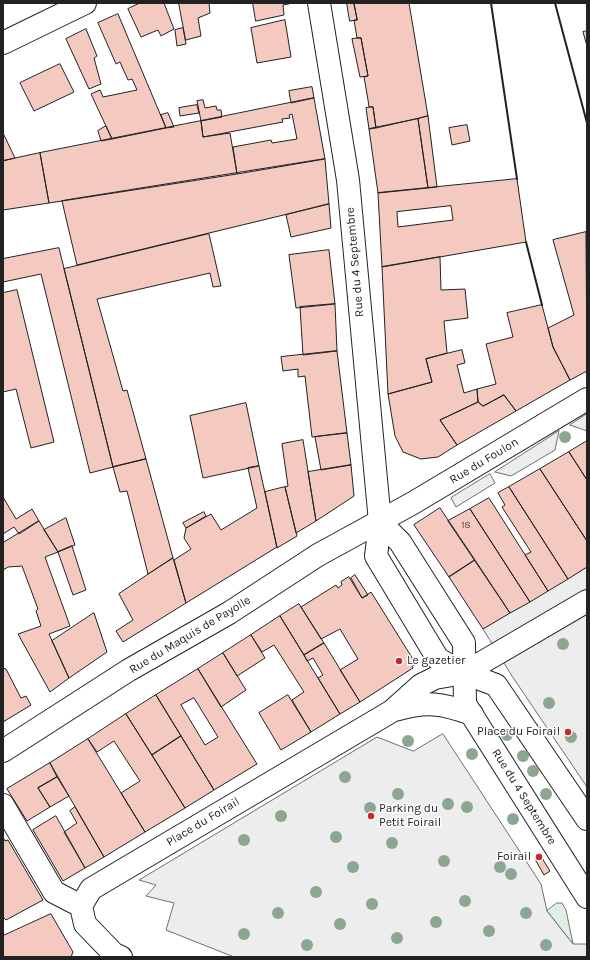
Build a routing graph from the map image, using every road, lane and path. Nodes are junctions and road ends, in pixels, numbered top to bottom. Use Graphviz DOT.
graph roads {
  1 [pos="85,3"];
  2 [pos="319,3"];
  3 [pos="3,43"];
  4 [pos="587,399"];
  5 [pos="380,522"];
  6 [pos="587,601"];
  7 [pos="464,673"];
  8 [pos="392,711"];
  9 [pos="472,714"];
  10 [pos="3,752"];
  11 [pos="3,805"];
  12 [pos="587,819"];
  13 [pos="587,897"];
  14 [pos="81,906"];
  15 [pos="114,956"];
  1 -- 3 [label="street"];
  2 -- 5 [label="street, Rue du 4 Septembre"];
  4 -- 5 [label="street, Rue du Foulon"];
  5 -- 7 [label="street, Rue du 4 Septembre"];
  5 -- 7 [label="street, Rue du 4 Septembre"];
  5 -- 10 [label="street, Rue du Maquis de Payolle"];
  6 -- 7 [label="street, Place du Foirail"];
  7 -- 8 [label="street, Place du Foirail"];
  7 -- 9 [label="street, Rue du 4 Septembre"];
  7 -- 12 [label="street, Rue du 4 Septembre"];
  8 -- 9 [label="street, Place du Foirail"];
  8 -- 14 [label="street, Place du Foirail"];
  9 -- 13 [label="street, Rue du 4 Septembre"];
  11 -- 14 [label="street"];
  14 -- 15 [label="street"];
}
